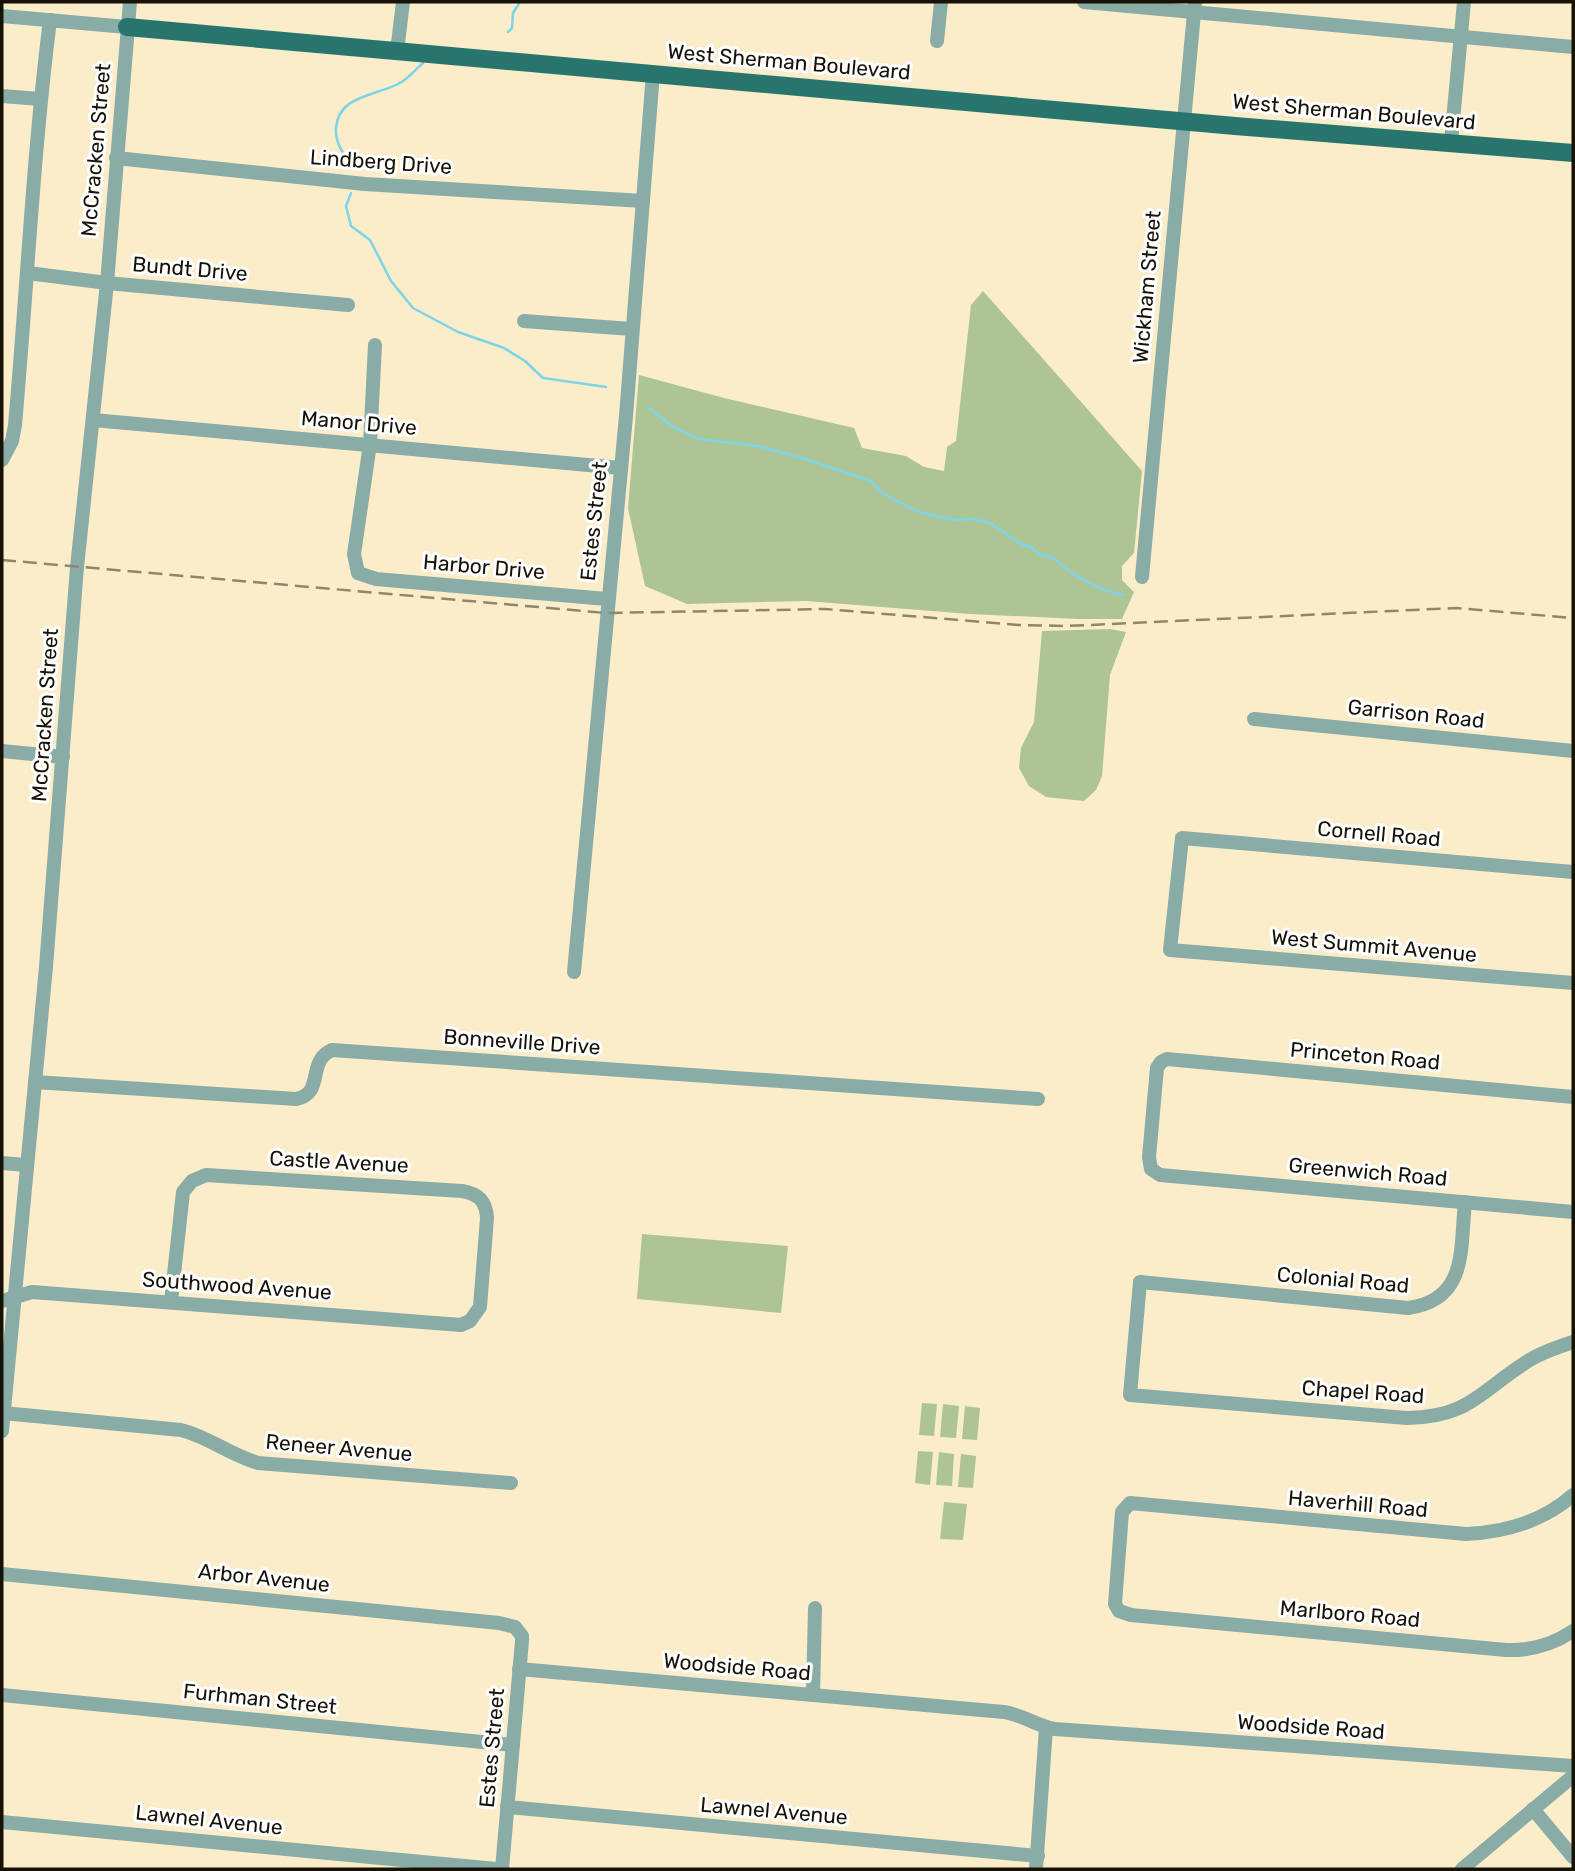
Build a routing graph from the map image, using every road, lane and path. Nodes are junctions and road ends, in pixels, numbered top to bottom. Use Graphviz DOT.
graph roads {
  1 [pos="130,2"];
  2 [pos="403,2"];
  3 [pos="941,2"];
  4 [pos="1084,2"];
  5 [pos="1464,2"];
  6 [pos="1195,7"];
  7 [pos="2,16"];
  8 [pos="50,20"];
  9 [pos="127,27"];
  10 [pos="1461,36"];
  11 [pos="937,41"];
  12 [pos="1573,47"];
  13 [pos="397,51"];
  14 [pos="653,73"];
  15 [pos="2,96"];
  16 [pos="40,99"];
  17 [pos="1184,121"];
  18 [pos="1451,142"];
  19 [pos="1573,153"];
  20 [pos="116,158"];
  21 [pos="643,201"];
  22 [pos="28,273"];
  23 [pos="107,283"];
  24 [pos="348,305"];
  25 [pos="524,321"];
  26 [pos="631,329"];
  27 [pos="376,345"];
  28 [pos="93,420"];
  29 [pos="370,444"];
  30 [pos="3,458"];
  31 [pos="621,468"];
  32 [pos="1142,577"];
  33 [pos="607,599"];
  34 [pos="1254,719"];
  35 [pos="2,751"];
  36 [pos="1573,751"];
  37 [pos="63,757"];
  38 [pos="1573,872"];
  39 [pos="1170,950"];
  40 [pos="574,972"];
  41 [pos="1573,983"];
  42 [pos="35,1082"];
  43 [pos="1573,1097"];
  44 [pos="1038,1099"];
  45 [pos="2,1163"];
  46 [pos="26,1165"];
  47 [pos="1160,1175"];
  48 [pos="1465,1202"];
  49 [pos="1573,1212"];
  50 [pos="8,1299"];
  51 [pos="171,1302"];
  52 [pos="470,1321"];
  53 [pos="1573,1342"];
  54 [pos="1130,1395"];
  55 [pos="3,1413"];
  56 [pos="2,1431"];
  57 [pos="511,1483"];
  58 [pos="1573,1495"];
  59 [pos="2,1574"];
  60 [pos="815,1608"];
  61 [pos="1119,1611"];
  62 [pos="1573,1631"];
  63 [pos="519,1632"];
  64 [pos="519,1669"];
  65 [pos="2,1695"];
  66 [pos="813,1695"];
  67 [pos="1046,1728"];
  68 [pos="513,1745"];
  69 [pos="1573,1766"];
  70 [pos="1573,1776"];
  71 [pos="508,1807"];
  72 [pos="1533,1809"];
  73 [pos="2,1822"];
  74 [pos="1573,1857"];
  75 [pos="1037,1863"];
  76 [pos="496,1869"];
  77 [pos="502,1869"];
  78 [pos="1462,1869"];
  1 -- 9 [label="street, McCracken Street"];
  2 -- 13 [label="street"];
  3 -- 11 [label="street"];
  4 -- 6 [label="street"];
  5 -- 10 [label="street"];
  6 -- 10 [label="street"];
  6 -- 17 [label="street, Wickham Street"];
  7 -- 8 [label="street, West Sherman Boulevard"];
  8 -- 9 [label="street, West Sherman Boulevard"];
  8 -- 16 [label="street"];
  9 -- 13 [label="main road, West Sherman Boulevard"];
  9 -- 20 [label="street, McCracken Street"];
  10 -- 12 [label="street"];
  10 -- 18 [label="street"];
  13 -- 14 [label="main road, West Sherman Boulevard"];
  14 -- 17 [label="main road, West Sherman Boulevard"];
  14 -- 21 [label="street, Estes Street"];
  15 -- 16 [label="street"];
  16 -- 22 [label="street"];
  17 -- 18 [label="main road, West Sherman Boulevard"];
  17 -- 32 [label="street, Wickham Street"];
  18 -- 19 [label="main road, West Sherman Boulevard"];
  20 -- 21 [label="street, Lindberg Drive"];
  20 -- 23 [label="street, McCracken Street"];
  21 -- 26 [label="street, Estes Street"];
  22 -- 23 [label="street, Bundt Drive"];
  22 -- 30 [label="street"];
  23 -- 24 [label="street, Bundt Drive"];
  23 -- 28 [label="street, McCracken Street"];
  25 -- 26 [label="street"];
  26 -- 31 [label="street, Estes Street"];
  27 -- 29 [label="street"];
  28 -- 29 [label="street, Manor Drive"];
  28 -- 37 [label="street, McCracken Street"];
  29 -- 31 [label="street, Manor Drive"];
  29 -- 33 [label="street, Harbor Drive"];
  31 -- 33 [label="street, Estes Street"];
  33 -- 40 [label="street, Estes Street"];
  34 -- 36 [label="street, Garrison Road"];
  35 -- 37 [label="street"];
  37 -- 42 [label="street, McCracken Street"];
  38 -- 39 [label="street, Cornell Road"];
  39 -- 41 [label="street, West Summit Avenue"];
  42 -- 44 [label="street, Bonneville Drive"];
  42 -- 46 [label="street, McCracken Street"];
  43 -- 47 [label="street, Princeton Road"];
  45 -- 46 [label="street"];
  46 -- 50 [label="street, McCracken Street"];
  47 -- 48 [label="street, Greenwich Road"];
  48 -- 49 [label="street, Greenwich Road"];
  48 -- 54 [label="street, Colonial Road"];
  50 -- 51 [label="street, Southwood Avenue"];
  50 -- 55 [label="street, McCracken Street"];
  51 -- 52 [label="street, Southwood Avenue"];
  51 -- 52 [label="street, Castle Avenue"];
  53 -- 54 [label="street, Chapel Road"];
  55 -- 56 [label="street, McCracken Street"];
  55 -- 57 [label="street, Reneer Avenue"];
  58 -- 61 [label="street, Haverhill Road"];
  59 -- 63 [label="street, Arbor Avenue"];
  60 -- 66 [label="street"];
  61 -- 62 [label="street, Marlboro Road"];
  63 -- 64 [label="street, Estes Street"];
  64 -- 66 [label="street, Woodside Road"];
  64 -- 68 [label="street, Estes Street"];
  65 -- 68 [label="street, Furhman Street"];
  66 -- 67 [label="street, Woodside Road"];
  67 -- 69 [label="street, Woodside Road"];
  67 -- 75 [label="street"];
  68 -- 71 [label="street, Estes Street"];
  70 -- 72 [label="street"];
  71 -- 75 [label="street, Lawnel Avenue"];
  71 -- 77 [label="street, Estes Street"];
  72 -- 74 [label="street"];
  72 -- 78 [label="street"];
  73 -- 76 [label="street, Lawnel Avenue"];
}
